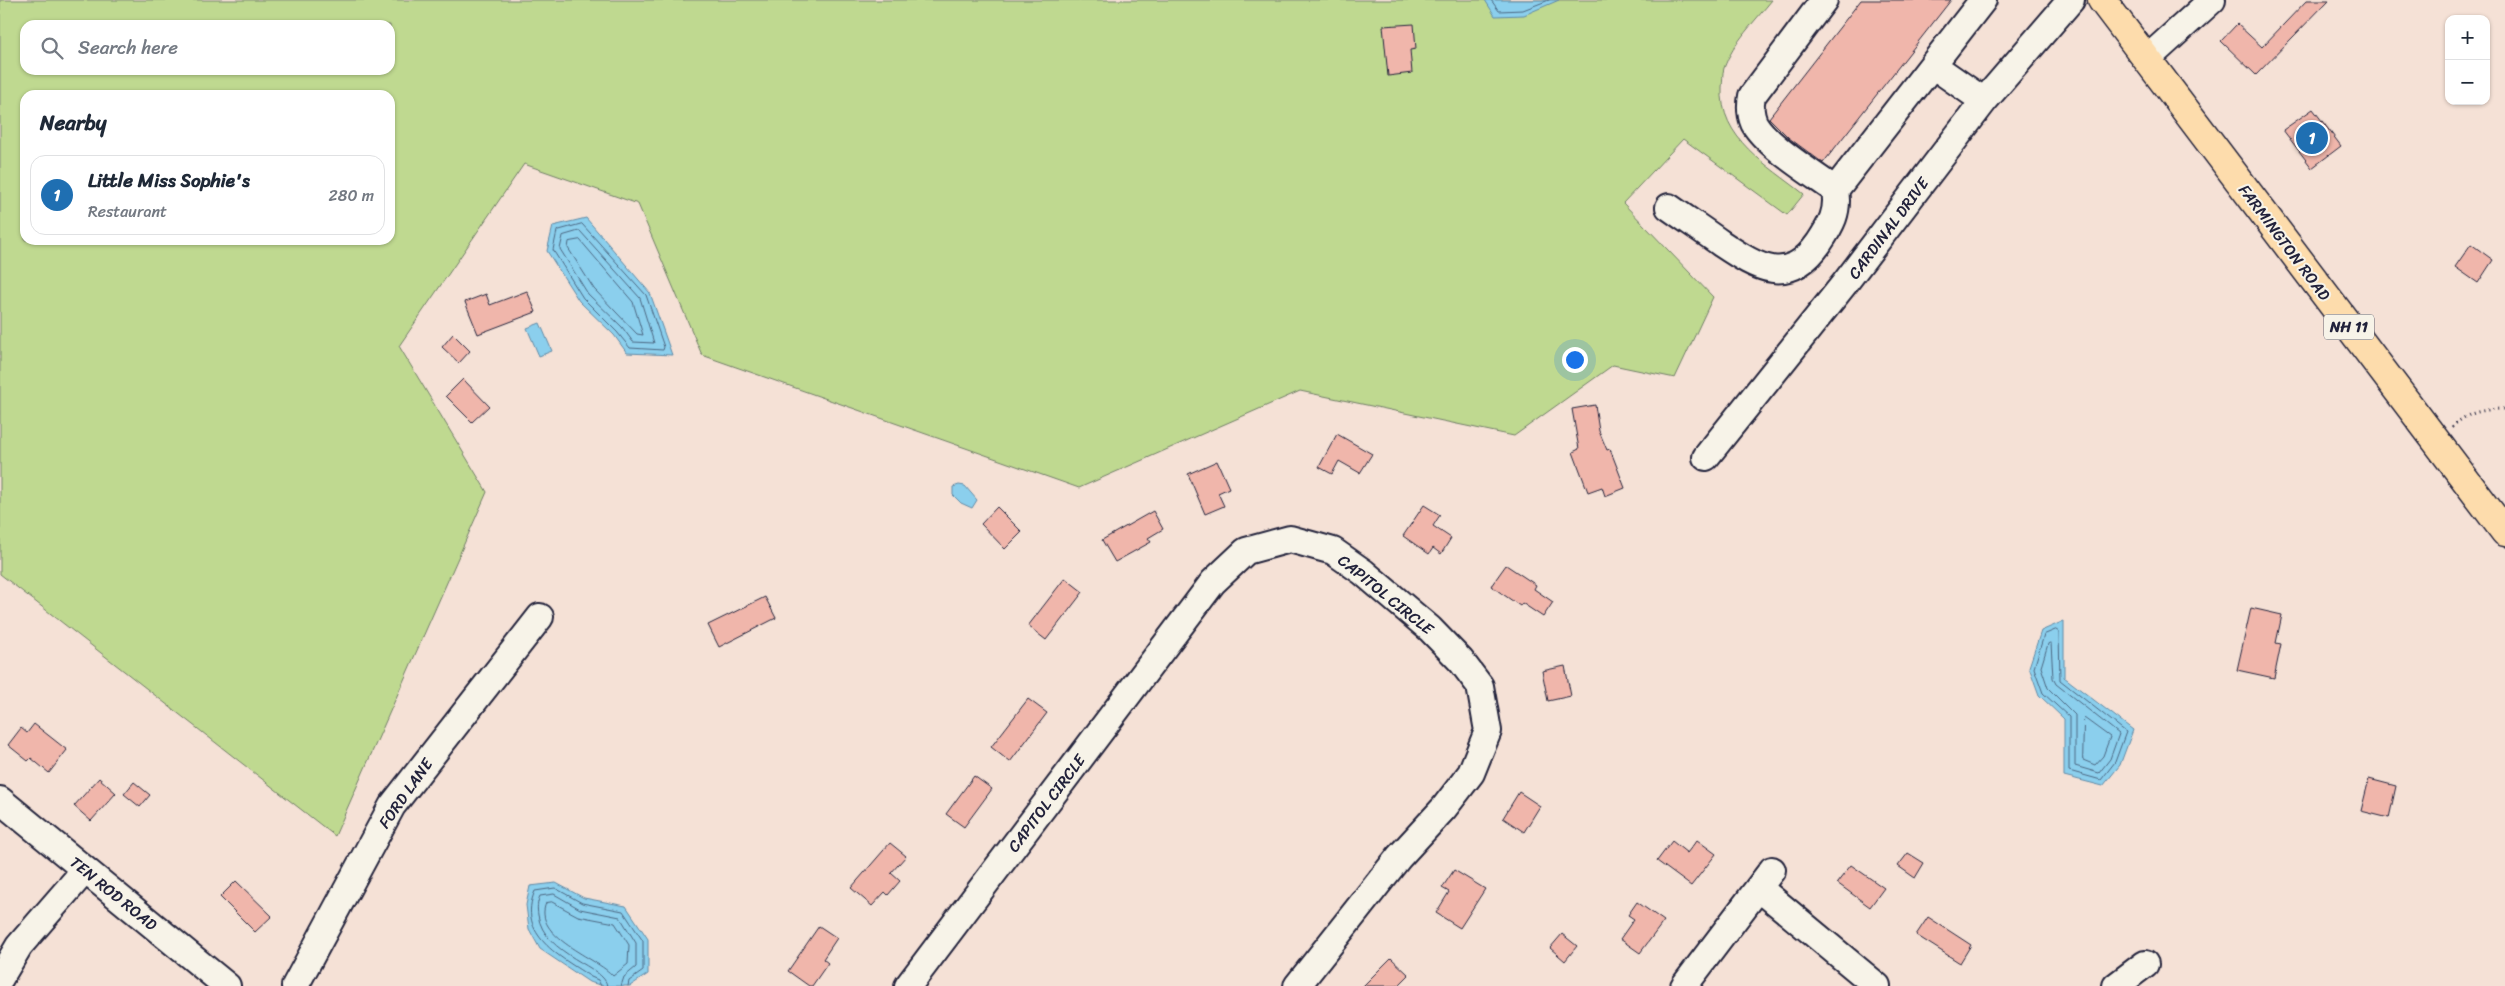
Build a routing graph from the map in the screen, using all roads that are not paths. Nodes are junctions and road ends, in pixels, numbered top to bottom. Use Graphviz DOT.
graph roads {
  1 [pos="1824,0"];
  2 [pos="1983,0"];
  3 [pos="2071,0"];
  4 [pos="2102,0"];
  5 [pos="2212,0"];
  6 [pos="2147,59"];
  7 [pos="1934,66"];
  8 [pos="1984,101"];
  9 [pos="1835,190"];
  10 [pos="1669,207"];
  11 [pos="1706,457"];
  12 [pos="2505,532"];
  13 [pos="540,617"];
  14 [pos="0,800"];
  15 [pos="85,870"];
  16 [pos="2145,964"];
  17 [pos="0,978"];
  18 [pos="227,986"];
  19 [pos="295,986"];
  20 [pos="908,986"];
  21 [pos="1296,986"];
  22 [pos="1684,986"];
  23 [pos="1877,986"];
  24 [pos="2116,986"];
  1 -- 9 [label="street"];
  2 -- 7 [label="street"];
  3 -- 8 [label="street, CARDINAL DRIVE"];
  4 -- 6 [label="highway, FARMINGTON ROAD / NH 11"];
  5 -- 6 [label="street"];
  6 -- 12 [label="highway, FARMINGTON ROAD / NH 11"];
  7 -- 8 [label="street"];
  7 -- 9 [label="street"];
  8 -- 11 [label="street, CARDINAL DRIVE"];
  9 -- 10 [label="street"];
  13 -- 19 [label="street, FORD LANE"];
  14 -- 15 [label="street, TEN ROD ROAD"];
  15 -- 17 [label="street"];
  15 -- 18 [label="street, TEN ROD ROAD"];
  16 -- 24 [label="street"];
  20 -- 21 [label="street, CAPITOL CIRCLE"];
  22 -- 23 [label="street"];
}
